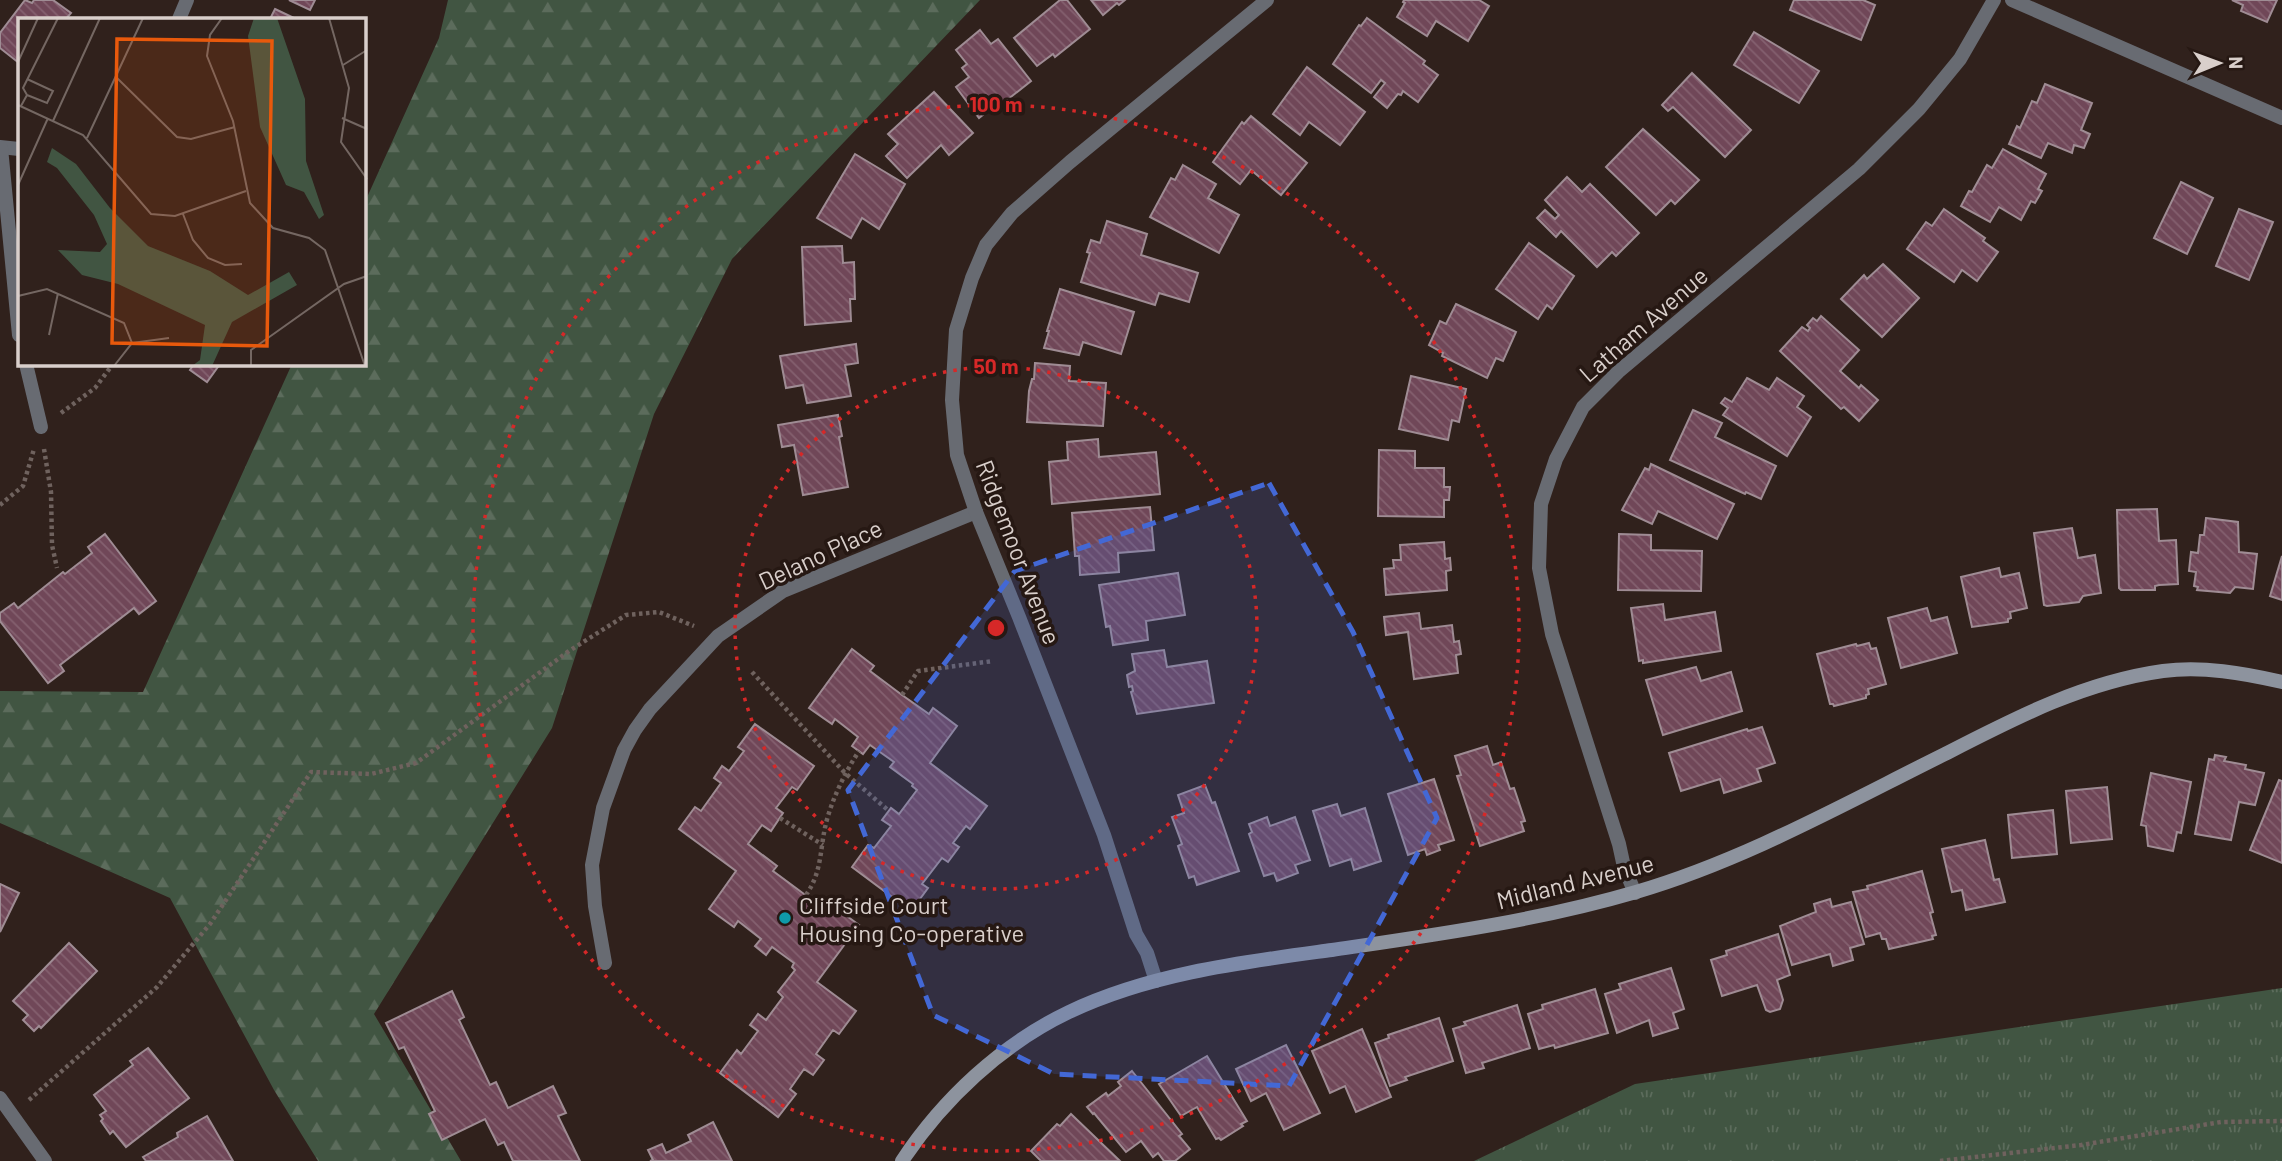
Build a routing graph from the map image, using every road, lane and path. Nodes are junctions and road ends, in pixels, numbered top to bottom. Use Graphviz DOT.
graph roads {
  1 [pos="187,0"];
  2 [pos="1267,0"];
  3 [pos="1994,0"];
  4 [pos="2012,0"];
  5 [pos="179,18"];
  6 [pos="2282,118"];
  7 [pos="0,148"];
  8 [pos="18,149"];
  9 [pos="18,325"];
  10 [pos="26,366"];
  11 [pos="112,366"];
  12 [pos="41,427"];
  13 [pos="0,505"];
  14 [pos="976,512"];
  15 [pos="57,568"];
  16 [pos="718,636"];
  17 [pos="993,661"];
  18 [pos="752,672"];
  19 [pos="2282,682"];
  20 [pos="902,695"];
  21 [pos="859,751"];
  22 [pos="845,774"];
  23 [pos="889,811"];
  24 [pos="780,818"];
  25 [pos="822,845"];
  26 [pos="1634,893"];
  27 [pos="806,895"];
  28 [pos="605,962"];
  29 [pos="1156,981"];
  30 [pos="0,1098"];
  31 [pos="13,1115"];
  32 [pos="2282,1121"];
  33 [pos="45,1161"];
  34 [pos="902,1161"];
  35 [pos="1940,1161"];
  1 -- 5 [label="street"];
  2 -- 14 [label="street, Ridgemoor Avenue"];
  3 -- 26 [label="street, Latham Avenue"];
  4 -- 6 [label="street"];
  7 -- 8 [label="street"];
  7 -- 9 [label="street"];
  10 -- 12 [label="street"];
  11 -- 12 [label="path"];
  12 -- 13 [label="path"];
  12 -- 15 [label="path"];
  14 -- 16 [label="street, Delano Place"];
  14 -- 29 [label="street, Ridgemoor Avenue"];
  16 -- 28 [label="street, Delano Place"];
  16 -- 31 [label="path"];
  17 -- 20 [label="path"];
  18 -- 22 [label="path"];
  19 -- 26 [label="street, Midland Avenue"];
  21 -- 22 [label="path"];
  22 -- 23 [label="path"];
  22 -- 25 [label="path"];
  24 -- 25 [label="path"];
  25 -- 27 [label="path"];
  26 -- 29 [label="street, Midland Avenue"];
  29 -- 34 [label="street, Midland Avenue"];
  30 -- 31 [label="street"];
  31 -- 33 [label="street"];
  32 -- 35 [label="path"];
}
